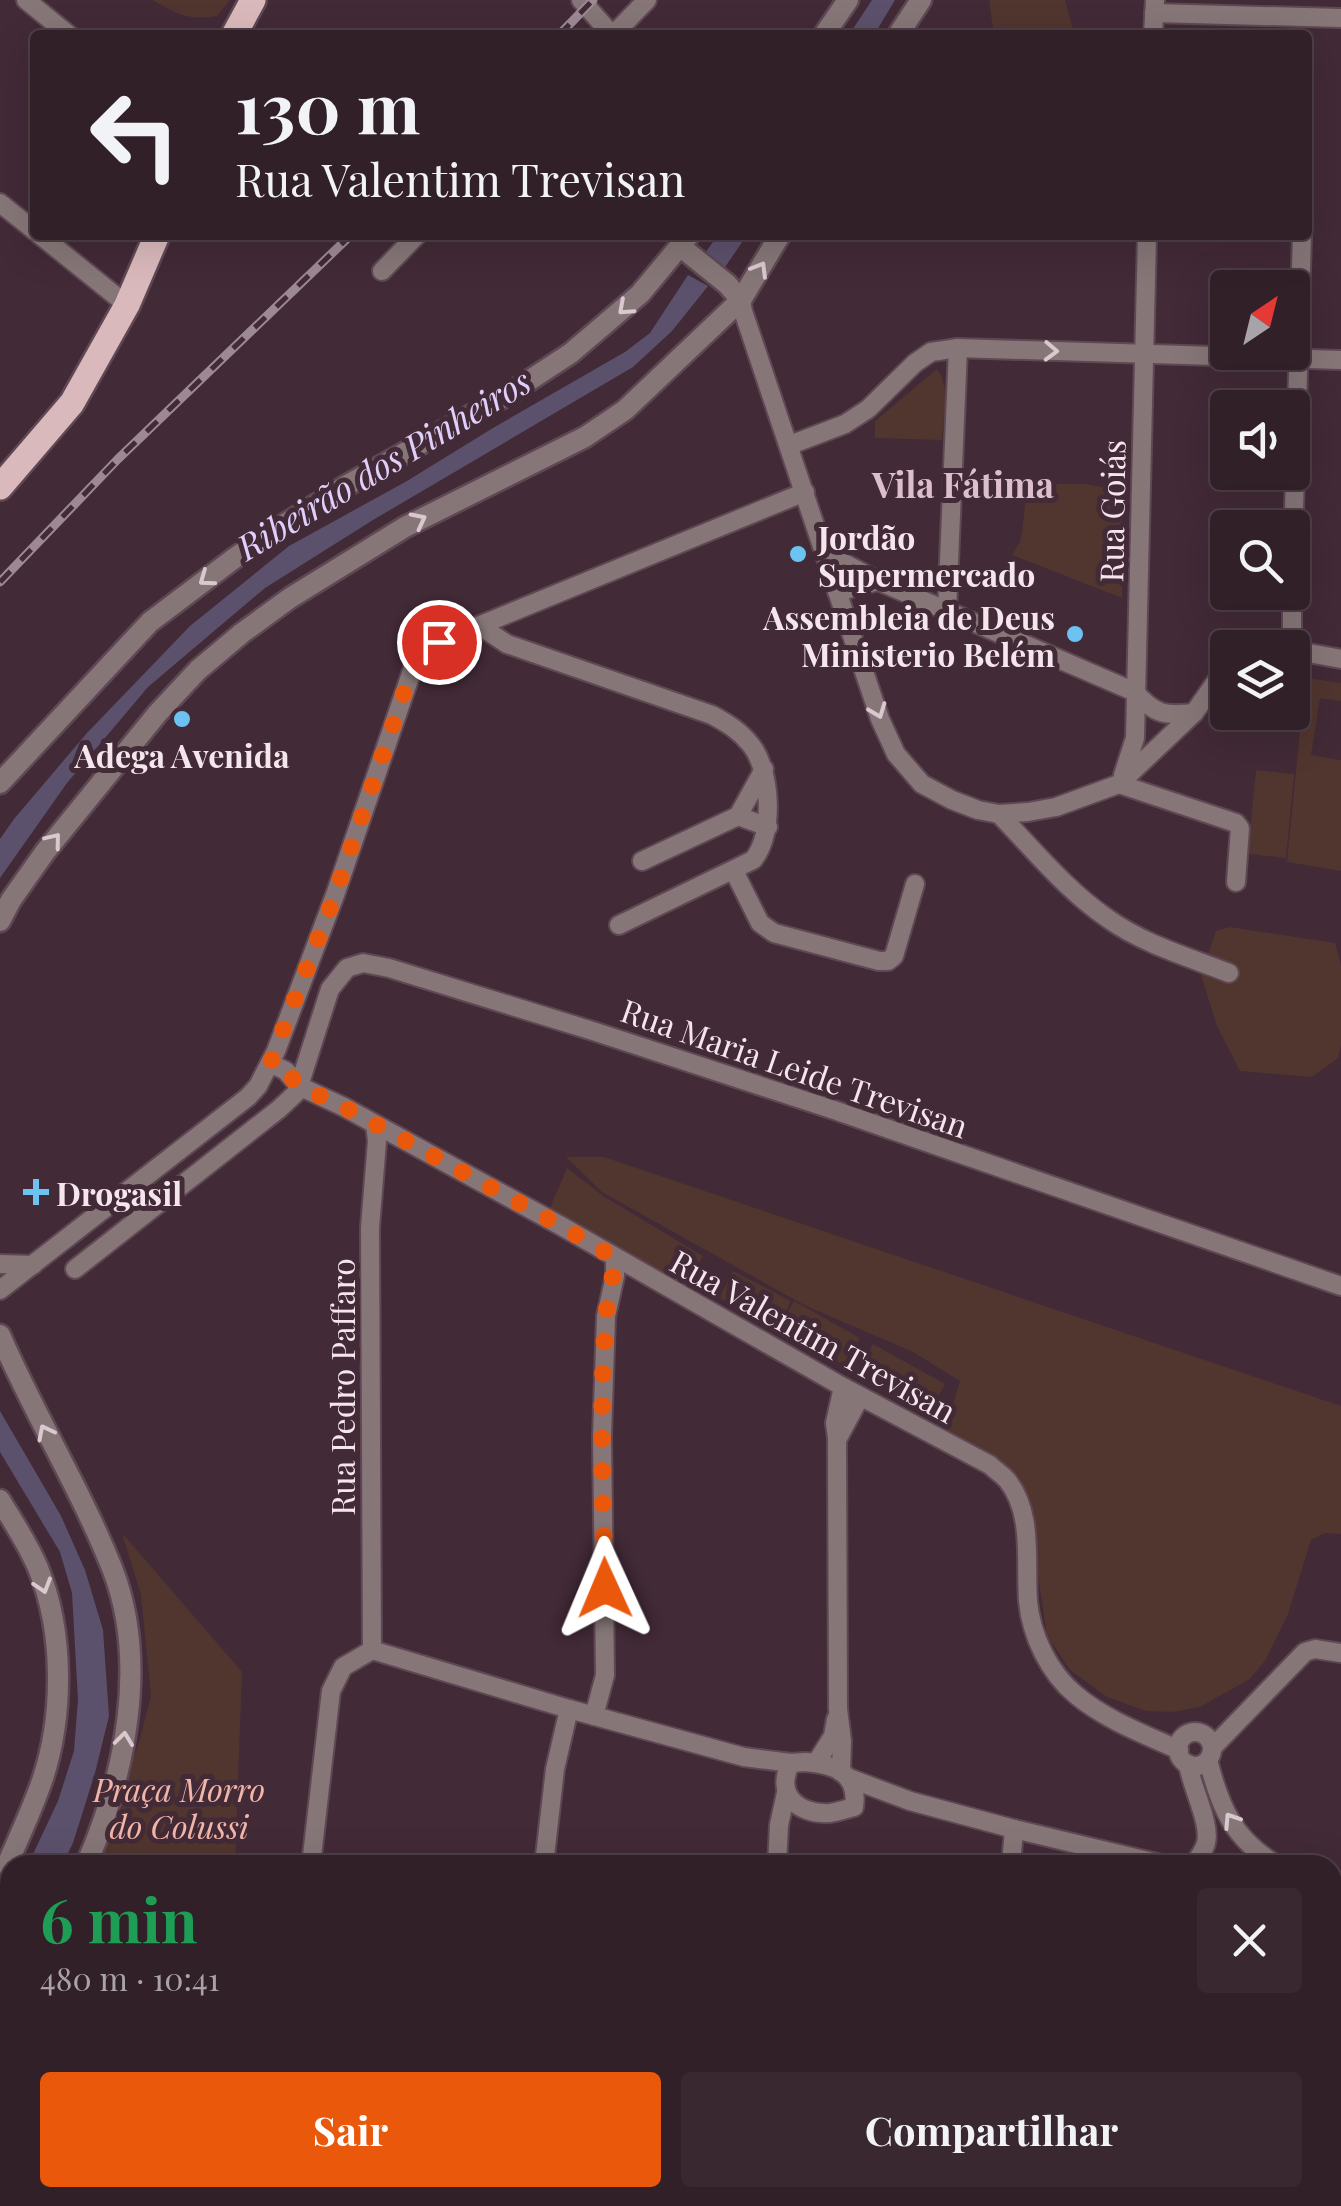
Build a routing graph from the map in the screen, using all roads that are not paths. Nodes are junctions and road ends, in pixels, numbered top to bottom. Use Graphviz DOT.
graph roads {
  1 [pos="26,0"];
  2 [pos="252,0"];
  3 [pos="581,0"];
  4 [pos="647,0"];
  5 [pos="848,0"];
  6 [pos="921,0"];
  7 [pos="1154,6"];
  8 [pos="1341,18"];
  9 [pos="1305,26"];
  10 [pos="64,30"];
  11 [pos="237,30"];
  12 [pos="608,30"];
  13 [pos="617,30"];
  14 [pos="827,30"];
  15 [pos="901,30"];
  16 [pos="4,212"];
  17 [pos="30,228"];
  18 [pos="47,240"];
  19 [pos="155,240"];
  20 [pos="412,240"];
  21 [pos="776,240"];
  22 [pos="1147,240"];
  23 [pos="1302,240"];
  24 [pos="688,247"];
  25 [pos="1301,270"];
  26 [pos="382,271"];
  27 [pos="734,292"];
  28 [pos="127,304"];
  29 [pos="958,348"];
  30 [pos="1144,354"];
  31 [pos="1210,356"];
  32 [pos="1310,359"];
  33 [pos="1341,360"];
  34 [pos="1300,370"];
  35 [pos="790,444"];
  36 [pos="0,486"];
  37 [pos="805,492"];
  38 [pos="1295,510"];
  39 [pos="825,552"];
  40 [pos="878,582"];
  41 [pos="836,592"];
  42 [pos="947,610"];
  43 [pos="507,615"];
  44 [pos="480,626"];
  45 [pos="523,650"];
  46 [pos="1310,653"];
  47 [pos="1341,659"];
  48 [pos="1210,690"];
  49 [pos="1135,692"];
  50 [pos="1194,713"];
  51 [pos="764,769"];
  52 [pos="0,784"];
  53 [pos="1119,784"];
  54 [pos="999,814"];
  55 [pos="738,816"];
  56 [pos="768,827"];
  57 [pos="642,861"];
  58 [pos="734,870"];
  59 [pos="1236,882"];
  60 [pos="915,884"];
  61 [pos="0,921"];
  62 [pos="619,926"];
  63 [pos="1230,972"];
  64 [pos="270,1064"];
  65 [pos="299,1086"];
  66 [pos="374,1125"];
  67 [pos="615,1258"];
  68 [pos="0,1264"];
  69 [pos="34,1264"];
  70 [pos="75,1268"];
  71 [pos="1341,1286"];
  72 [pos="0,1290"];
  73 [pos="0,1334"];
  74 [pos="851,1392"];
  75 [pos="0,1500"];
  76 [pos="372,1650"];
  77 [pos="1341,1653"];
  78 [pos="569,1709"];
  79 [pos="838,1709"];
  80 [pos="594,1716"];
  81 [pos="1196,1748"];
  82 [pos="744,1757"];
  83 [pos="816,1763"];
  84 [pos="791,1764"];
  85 [pos="845,1775"];
  86 [pos="784,1787"];
  87 [pos="910,1801"];
  88 [pos="854,1807"];
  89 [pos="809,1810"];
  90 [pos="1014,1829"];
  91 [pos="11,1855"];
  92 [pos="90,1855"];
  93 [pos="313,1855"];
  94 [pos="545,1855"];
  95 [pos="778,1855"];
  96 [pos="781,1855"];
  97 [pos="1012,1855"];
  98 [pos="1122,1855"];
  99 [pos="1199,1855"];
  100 [pos="1261,1855"];
  1 -- 10 [label="street"];
  2 -- 11 [label="main road"];
  3 -- 12 [label="street"];
  4 -- 13 [label="street"];
  5 -- 14 [label="street"];
  6 -- 15 [label="street"];
  7 -- 9 [label="street"];
  8 -- 9 [label="street"];
  16 -- 17 [label="street"];
  18 -- 28 [label="street"];
  19 -- 28 [label="main road"];
  20 -- 26 [label="street"];
  27 -- 21 [label="street, one-way"];
  22 -- 30 [label="street, Rua Goiás"];
  23 -- 25 [label="street"];
  24 -- 27 [label="street"];
  24 -- 52 [label="street, one-way"];
  27 -- 35 [label="street"];
  61 -- 27 [label="street, one-way"];
  28 -- 36 [label="main road"];
  29 -- 30 [label="street, one-way"];
  29 -- 35 [label="street"];
  29 -- 42 [label="street"];
  30 -- 31 [label="street"];
  30 -- 49 [label="street, Rua Goiás"];
  32 -- 33 [label="street"];
  34 -- 38 [label="street"];
  35 -- 37 [label="street"];
  37 -- 39 [label="street"];
  37 -- 43 [label="street"];
  39 -- 40 [label="street"];
  39 -- 41 [label="street"];
  40 -- 41 [label="street"];
  40 -- 42 [label="street"];
  41 -- 54 [label="street, one-way"];
  42 -- 49 [label="street"];
  43 -- 44 [label="street"];
  43 -- 45 [label="street"];
  44 -- 45 [label="street"];
  44 -- 64 [label="street"];
  45 -- 51 [label="street"];
  46 -- 47 [label="street"];
  48 -- 50 [label="street"];
  49 -- 50 [label="street"];
  49 -- 53 [label="street, Rua Goiás"];
  50 -- 53 [label="street"];
  51 -- 55 [label="street"];
  51 -- 56 [label="street"];
  53 -- 54 [label="street"];
  53 -- 59 [label="street"];
  54 -- 63 [label="street"];
  55 -- 56 [label="street"];
  55 -- 57 [label="street"];
  56 -- 58 [label="street"];
  58 -- 60 [label="street"];
  58 -- 62 [label="street"];
  64 -- 65 [label="street, Rua Valentim Trevisan"];
  64 -- 69 [label="street"];
  65 -- 66 [label="street, Rua Valentim Trevisan"];
  65 -- 70 [label="street"];
  65 -- 71 [label="street, Rua Maria Leide Trevisan"];
  66 -- 67 [label="street, Rua Valentim Trevisan"];
  66 -- 76 [label="street, Rua Pedro Paffaro"];
  67 -- 74 [label="street, Rua Valentim Trevisan"];
  67 -- 80 [label="street"];
  68 -- 69 [label="street"];
  69 -- 72 [label="street"];
  92 -- 73 [label="street, one-way"];
  74 -- 79 [label="street"];
  74 -- 81 [label="street, Rua Valentim Trevisan"];
  75 -- 91 [label="street, one-way"];
  76 -- 78 [label="street"];
  76 -- 93 [label="street"];
  77 -- 81 [label="street"];
  78 -- 80 [label="street"];
  78 -- 94 [label="street"];
  79 -- 83 [label="street"];
  79 -- 85 [label="street"];
  80 -- 82 [label="street"];
  81 -- 99 [label="street"];
  100 -- 81 [label="street, one-way"];
  82 -- 84 [label="street"];
  82 -- 86 [label="street"];
  83 -- 84 [label="street"];
  83 -- 85 [label="street"];
  84 -- 86 [label="street"];
  85 -- 87 [label="street"];
  85 -- 88 [label="street"];
  86 -- 89 [label="street"];
  86 -- 95 [label="street"];
  87 -- 88 [label="street"];
  87 -- 90 [label="street"];
  88 -- 89 [label="street"];
  89 -- 96 [label="street"];
  90 -- 97 [label="street"];
  90 -- 98 [label="street"];
}
